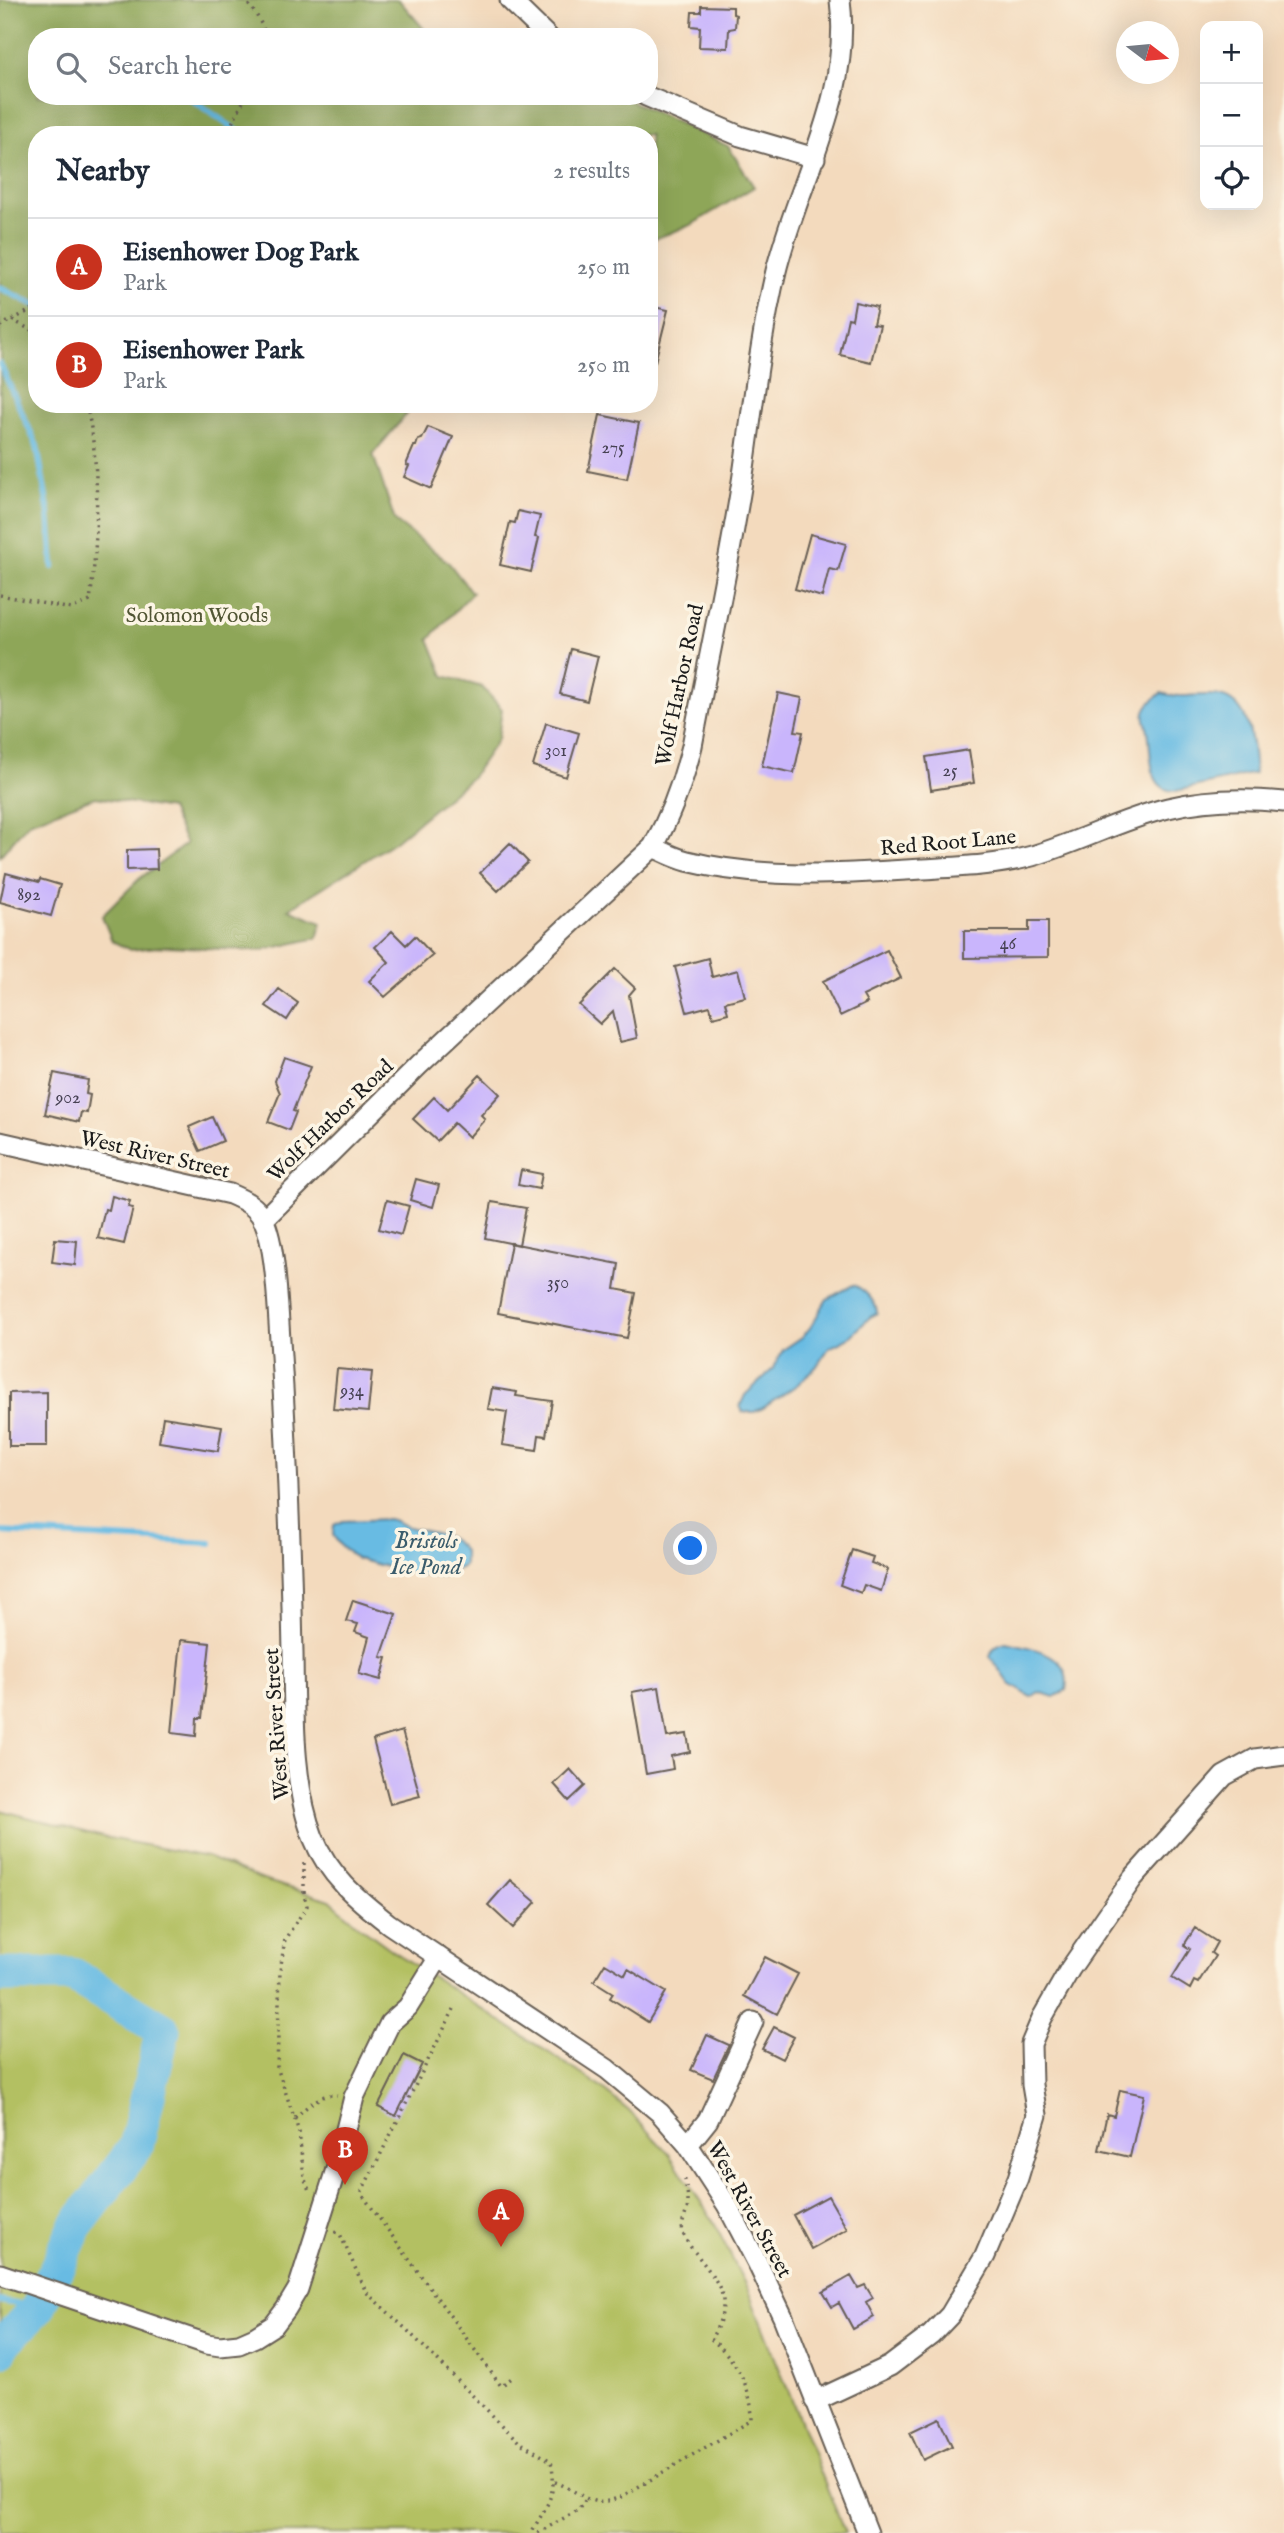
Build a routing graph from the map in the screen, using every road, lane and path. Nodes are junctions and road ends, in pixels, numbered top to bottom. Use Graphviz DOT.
graph roads {
  1 [pos="243,0"];
  2 [pos="510,0"];
  3 [pos="840,0"];
  4 [pos="263,28"];
  5 [pos="539,28"];
  6 [pos="658,101"];
  7 [pos="241,105"];
  8 [pos="231,126"];
  9 [pos="815,158"];
  10 [pos="28,312"];
  11 [pos="12,320"];
  12 [pos="0,326"];
  13 [pos="28,329"];
  14 [pos="87,413"];
  15 [pos="0,595"];
  16 [pos="1284,802"];
  17 [pos="653,847"];
  18 [pos="0,1142"];
  19 [pos="263,1220"];
  20 [pos="1284,1755"];
  21 [pos="304,1852"];
  22 [pos="439,1957"];
  23 [pos="454,2009"];
  24 [pos="753,2022"];
  25 [pos="354,2096"];
  26 [pos="295,2118"];
  27 [pos="688,2145"];
  28 [pos="325,2201"];
  29 [pos="318,2222"];
  30 [pos="0,2274"];
  31 [pos="513,2377"];
  32 [pos="815,2401"];
  33 [pos="555,2482"];
  34 [pos="587,2498"];
  35 [pos="531,2533"];
  36 [pos="538,2533"];
  37 [pos="868,2533"];
  1 -- 4 [label="path"];
  2 -- 5 [label="street"];
  3 -- 9 [label="street, Wolf Harbor Road"];
  6 -- 9 [label="street"];
  7 -- 8 [label="path"];
  9 -- 17 [label="street, Wolf Harbor Road"];
  10 -- 11 [label="path"];
  11 -- 12 [label="path"];
  11 -- 13 [label="path"];
  14 -- 15 [label="path"];
  16 -- 17 [label="street, Red Root Lane"];
  17 -- 19 [label="street, Wolf Harbor Road"];
  18 -- 19 [label="street, West River Street"];
  19 -- 22 [label="street, West River Street"];
  20 -- 32 [label="street"];
  21 -- 26 [label="path"];
  22 -- 25 [label="street"];
  22 -- 27 [label="street, West River Street"];
  23 -- 31 [label="path"];
  24 -- 27 [label="street"];
  25 -- 26 [label="path"];
  25 -- 28 [label="street"];
  26 -- 28 [label="path"];
  27 -- 32 [label="street, West River Street"];
  27 -- 34 [label="path"];
  28 -- 29 [label="street"];
  29 -- 30 [label="street"];
  29 -- 33 [label="path"];
  32 -- 37 [label="street, West River Street"];
  33 -- 34 [label="path"];
  33 -- 35 [label="path"];
  34 -- 36 [label="path"];
}
